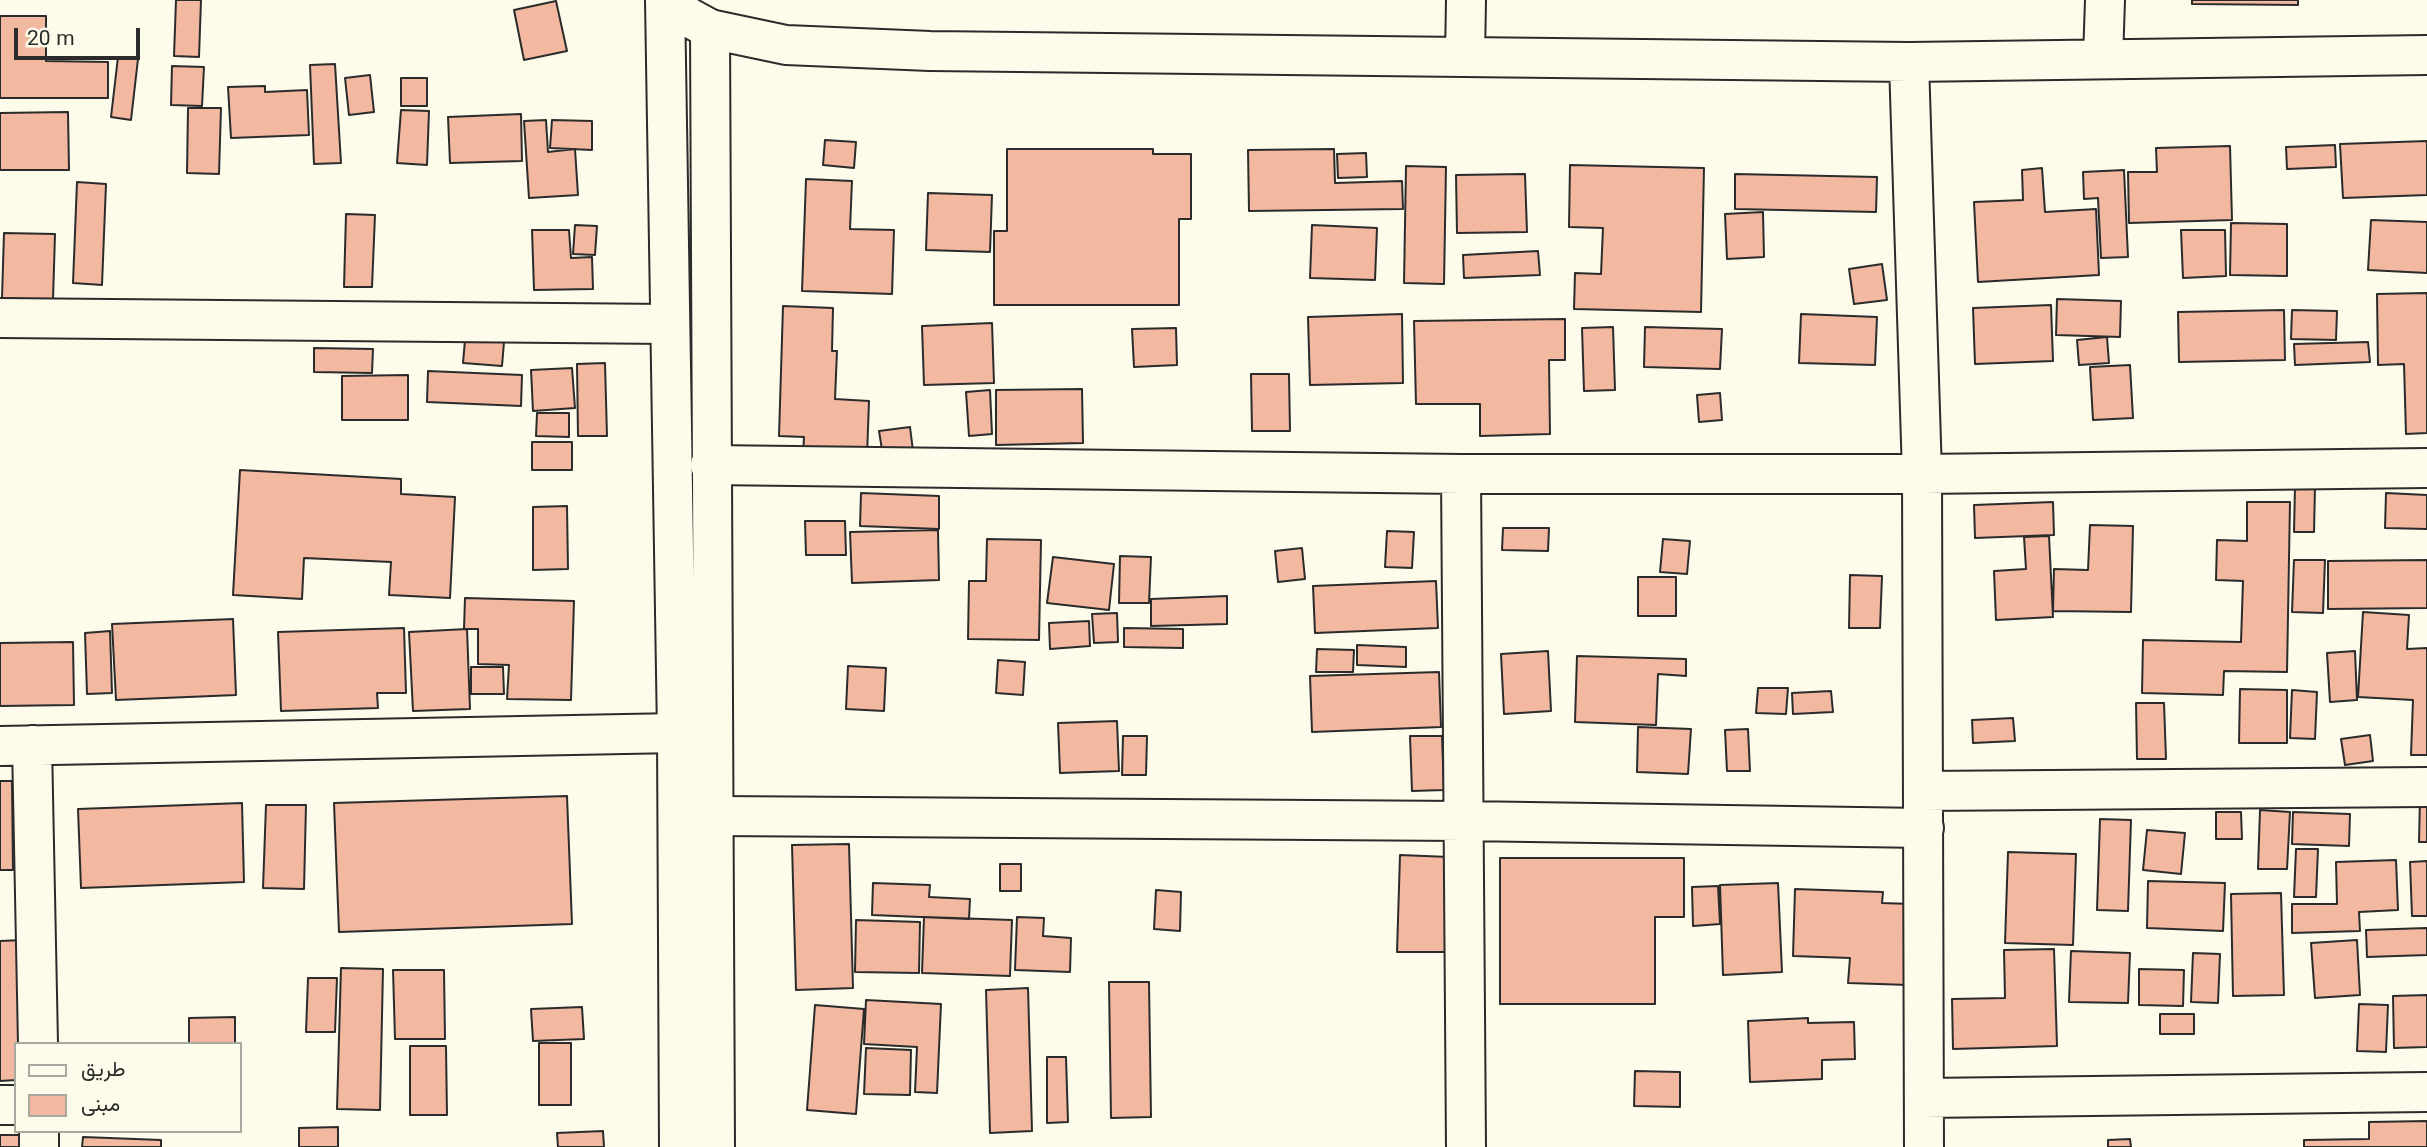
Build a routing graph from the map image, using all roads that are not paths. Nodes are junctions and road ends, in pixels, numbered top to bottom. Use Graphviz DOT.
graph roads {
  1 [pos="667,0"];
  2 [pos="1466,0"];
  3 [pos="2105,0"];
  4 [pos="710,29"];
  5 [pos="2427,55"];
  6 [pos="1465,57"];
  7 [pos="2102,59"];
  8 [pos="1909,62"];
  9 [pos="0,318"];
  10 [pos="669,324"];
  11 [pos="710,465"];
  12 [pos="2427,468"];
  13 [pos="1461,474"];
  14 [pos="1922,474"];
  15 [pos="677,733"];
  16 [pos="16,746"];
  17 [pos="2427,787"];
  18 [pos="1924,809"];
  19 [pos="716,816"];
  20 [pos="1464,821"];
  21 [pos="38,1042"];
  22 [pos="2427,1092"];
  23 [pos="1924,1098"];
  24 [pos="679,1147"];
  25 [pos="715,1147"];
  26 [pos="1466,1147"];
  27 [pos="1924,1147"];
  1 -- 4 [label="street"];
  1 -- 10 [label="street"];
  2 -- 6 [label="street"];
  3 -- 7 [label="street"];
  4 -- 6 [label="street"];
  4 -- 11 [label="street"];
  5 -- 7 [label="street"];
  6 -- 8 [label="street"];
  7 -- 8 [label="street"];
  8 -- 14 [label="street"];
  9 -- 10 [label="street"];
  10 -- 15 [label="street"];
  11 -- 13 [label="street"];
  11 -- 19 [label="street"];
  12 -- 14 [label="street"];
  13 -- 14 [label="street"];
  13 -- 20 [label="street"];
  14 -- 18 [label="street"];
  15 -- 16 [label="street"];
  15 -- 24 [label="street"];
  16 -- 21 [label="street"];
  17 -- 18 [label="street"];
  18 -- 20 [label="street"];
  18 -- 23 [label="street"];
  19 -- 20 [label="street"];
  19 -- 25 [label="street"];
  20 -- 26 [label="street"];
  22 -- 23 [label="street"];
  23 -- 27 [label="street"];
}
